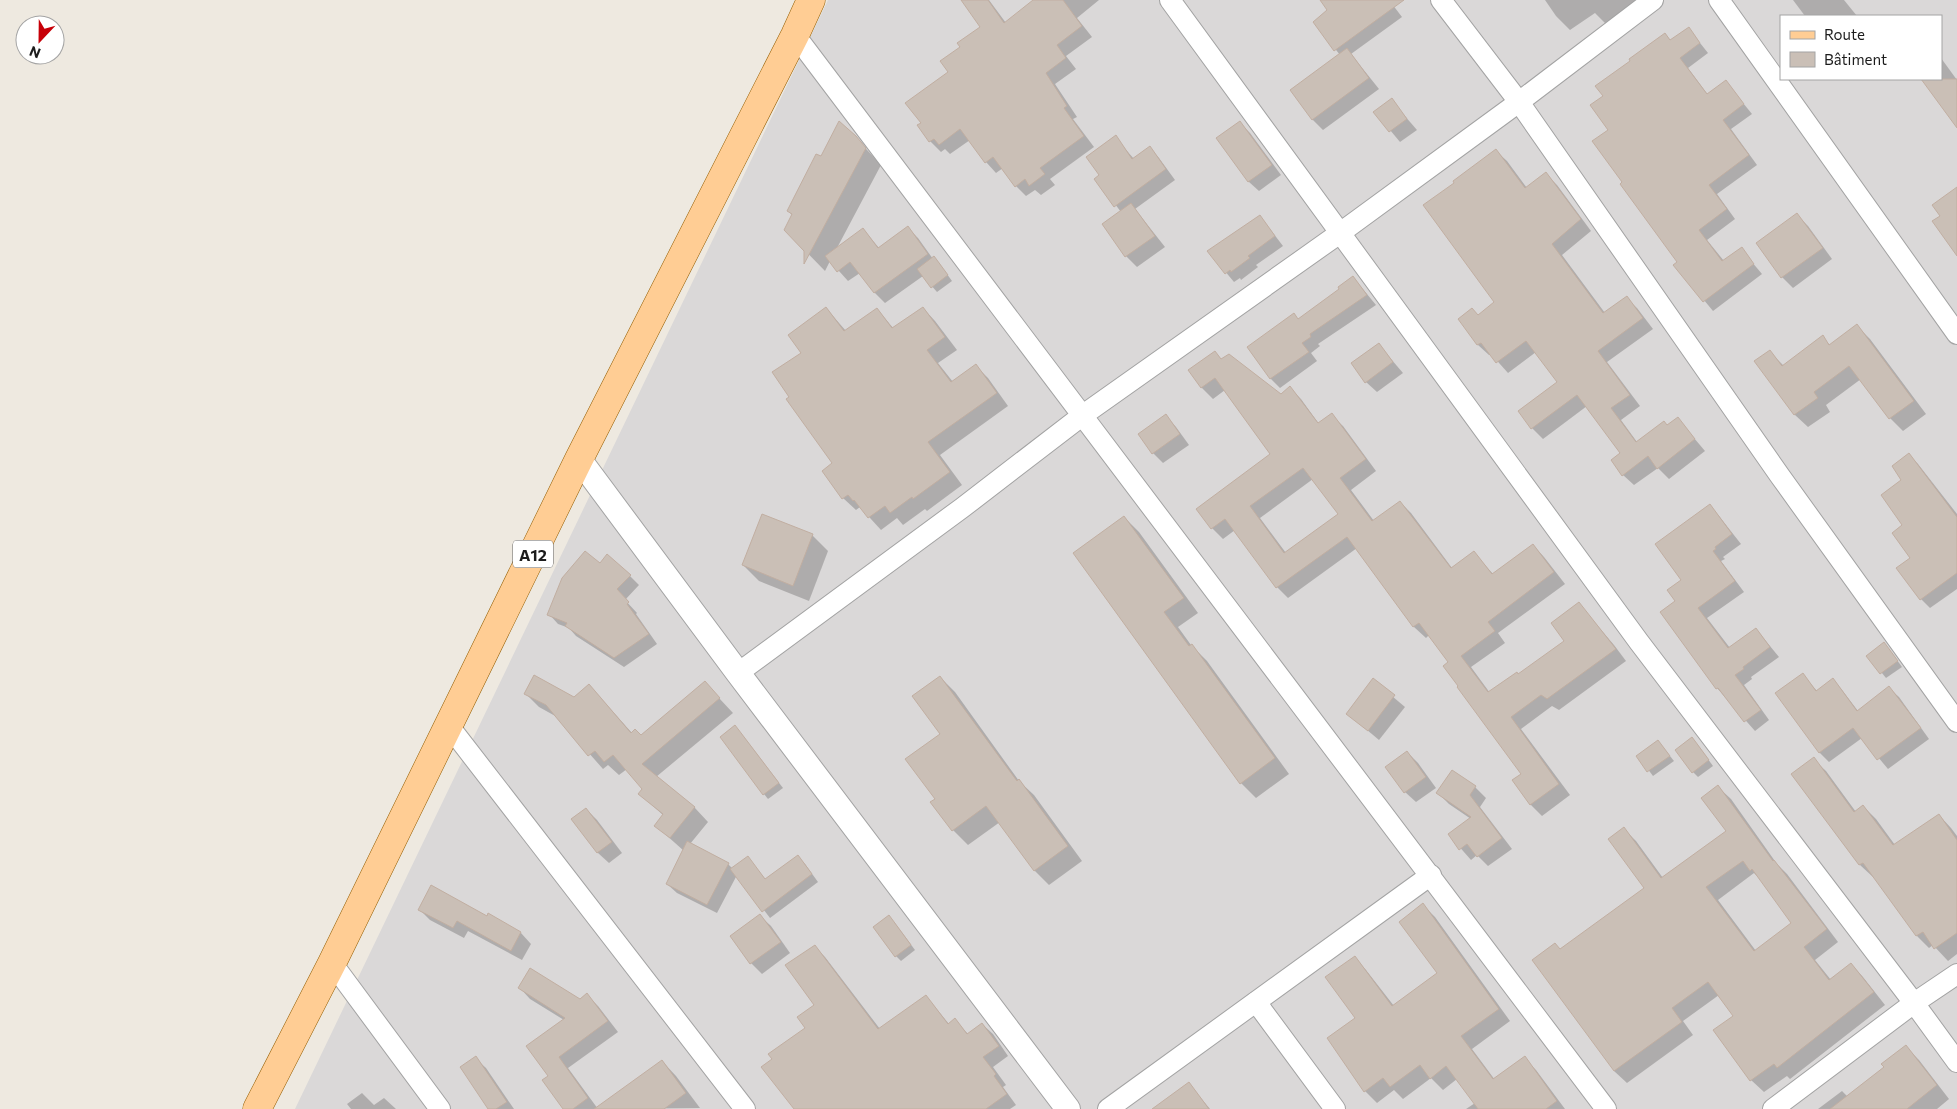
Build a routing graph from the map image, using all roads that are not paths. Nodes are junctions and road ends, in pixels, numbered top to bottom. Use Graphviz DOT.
graph roads {
  1 [pos="811,0"];
  2 [pos="1170,0"];
  3 [pos="1441,0"];
  4 [pos="1653,0"];
  5 [pos="1719,0"];
  6 [pos="795,35"];
  7 [pos="1519,102"];
  8 [pos="1340,233"];
  9 [pos="1957,334"];
  10 [pos="1083,415"];
  11 [pos="580,459"];
  12 [pos="738,673"];
  13 [pos="1957,722"];
  14 [pos="449,726"];
  15 [pos="1431,875"];
  16 [pos="332,963"];
  17 [pos="1957,974"];
  18 [pos="1256,1002"];
  19 [pos="1914,1003"];
  20 [pos="1957,1062"];
  21 [pos="257,1109"];
  22 [pos="440,1109"];
  23 [pos="745,1109"];
  24 [pos="1068,1109"];
  25 [pos="1108,1109"];
  26 [pos="1335,1109"];
  27 [pos="1606,1109"];
  28 [pos="1773,1109"];
  1 -- 6 [label="main road, A12"];
  2 -- 8 [label="street"];
  3 -- 7 [label="street"];
  4 -- 7 [label="street"];
  5 -- 9 [label="street"];
  6 -- 10 [label="street"];
  6 -- 11 [label="main road, A12"];
  7 -- 8 [label="street"];
  7 -- 13 [label="street"];
  8 -- 10 [label="street"];
  8 -- 19 [label="street"];
  10 -- 12 [label="street"];
  10 -- 15 [label="street"];
  11 -- 12 [label="street"];
  11 -- 14 [label="main road, A12"];
  12 -- 24 [label="street"];
  14 -- 16 [label="main road, A12"];
  14 -- 23 [label="street"];
  15 -- 18 [label="street"];
  15 -- 27 [label="street"];
  16 -- 21 [label="main road, A12"];
  16 -- 22 [label="street"];
  17 -- 19 [label="street"];
  18 -- 25 [label="street"];
  18 -- 26 [label="street"];
  19 -- 20 [label="street"];
  19 -- 28 [label="street"];
}
